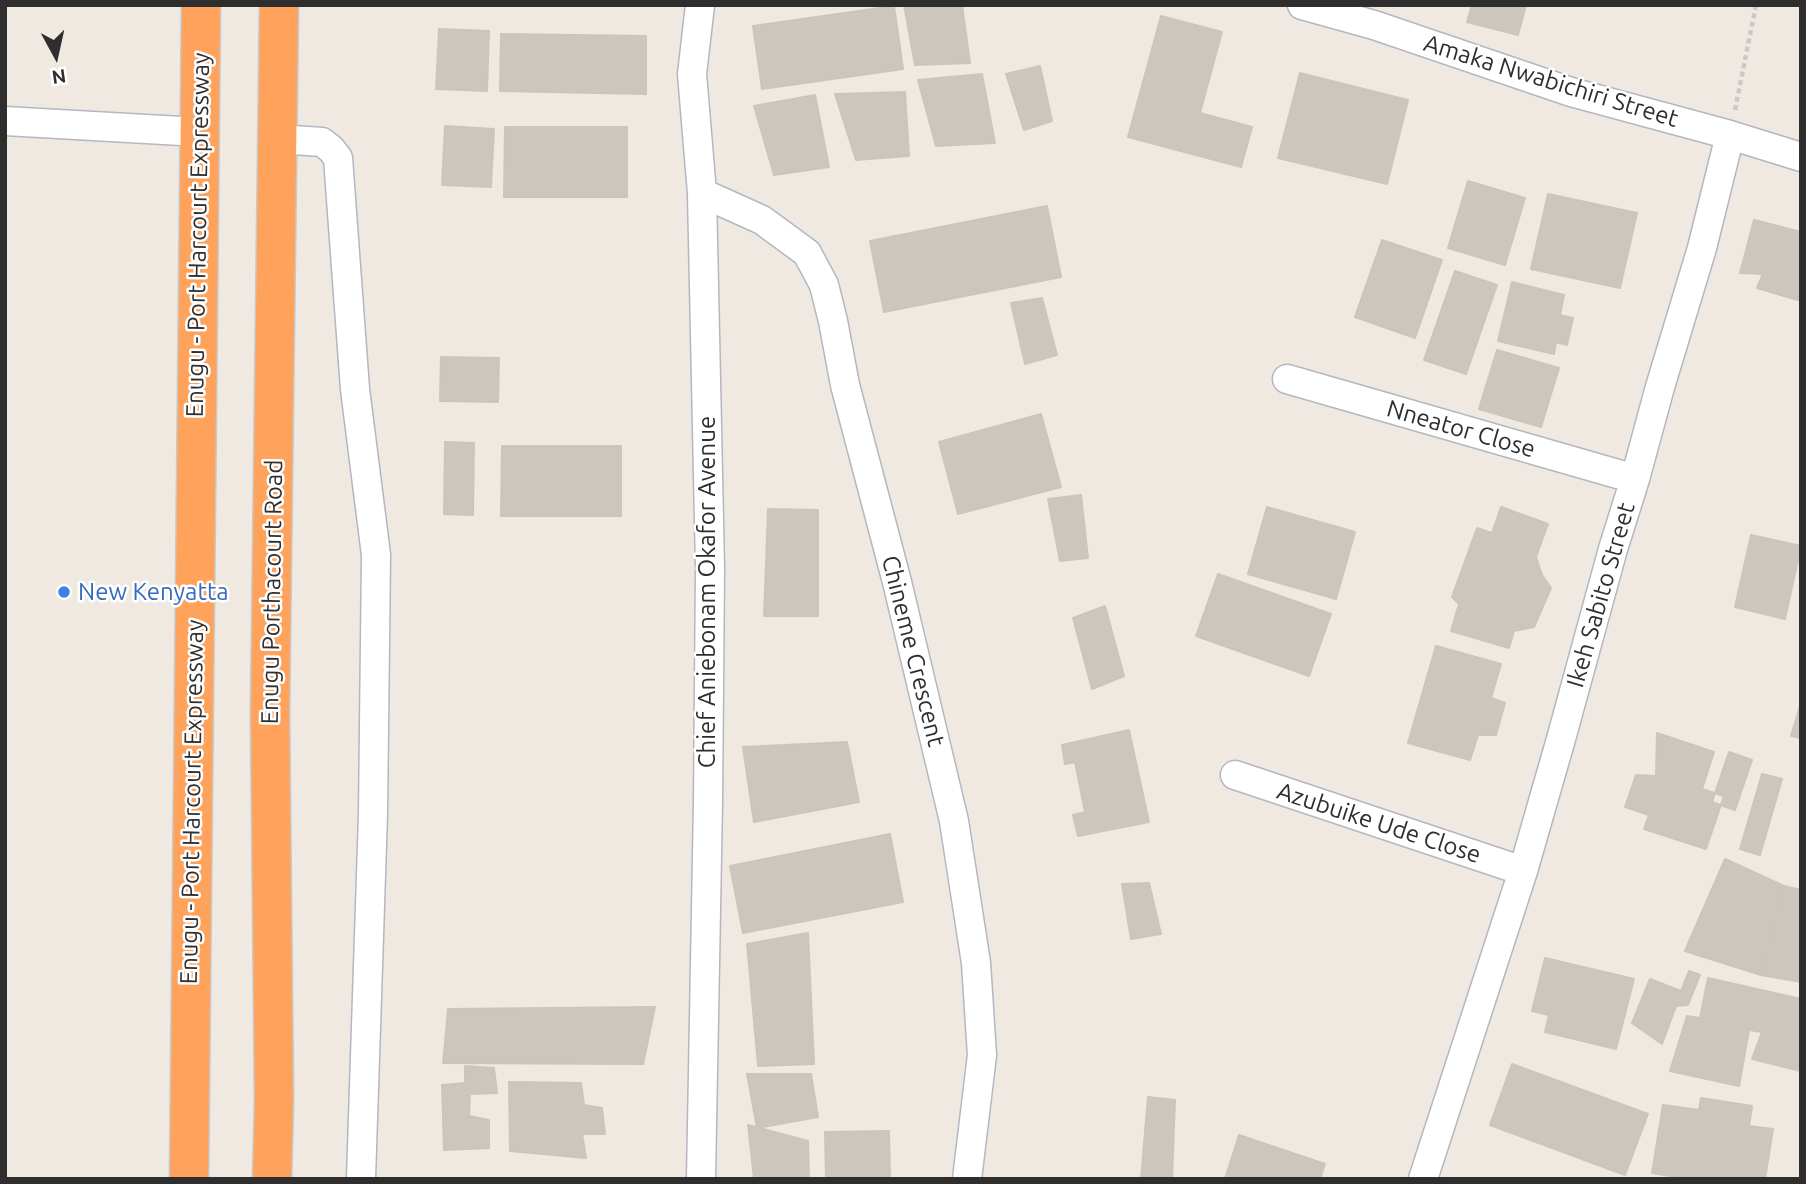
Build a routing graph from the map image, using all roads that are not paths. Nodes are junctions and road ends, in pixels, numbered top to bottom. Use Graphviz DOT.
graph roads {
  1 [pos="201,5"];
  2 [pos="279,5"];
  3 [pos="700,5"];
  4 [pos="1302,5"];
  5 [pos="5,121"];
  6 [pos="200,132"];
  7 [pos="1730,135"];
  8 [pos="278,139"];
  9 [pos="1801,157"];
  10 [pos="702,193"];
  11 [pos="1287,379"];
  12 [pos="1635,479"];
  13 [pos="1235,775"];
  14 [pos="1523,871"];
  15 [pos="189,1179"];
  16 [pos="272,1179"];
  17 [pos="361,1179"];
  18 [pos="701,1179"];
  19 [pos="967,1179"];
  20 [pos="1423,1179"];
  1 -- 6 [label="highway, Enugu - Port Harcourt Expressway"];
  2 -- 8 [label="highway, Enugu Porthacourt Road"];
  3 -- 10 [label="street, Chief Aniebonam Okafor Avenue"];
  4 -- 7 [label="street, Amaka Nwabichiri Street"];
  5 -- 6 [label="street"];
  6 -- 15 [label="highway, Enugu - Port Harcourt Expressway"];
  7 -- 9 [label="street, Amaka Nwabichiri Street"];
  7 -- 12 [label="street, Ikeh Sabito Street"];
  8 -- 16 [label="highway, Enugu Porthacourt Road"];
  8 -- 17 [label="street"];
  10 -- 18 [label="street, Chief Aniebonam Okafor Avenue"];
  10 -- 19 [label="street, Chineme Crescent"];
  11 -- 12 [label="street, Nneator Close"];
  12 -- 14 [label="street, Ikeh Sabito Street"];
  13 -- 14 [label="street, Azubuike Ude Close"];
  14 -- 20 [label="street, Ikeh Sabito Street"];
}
